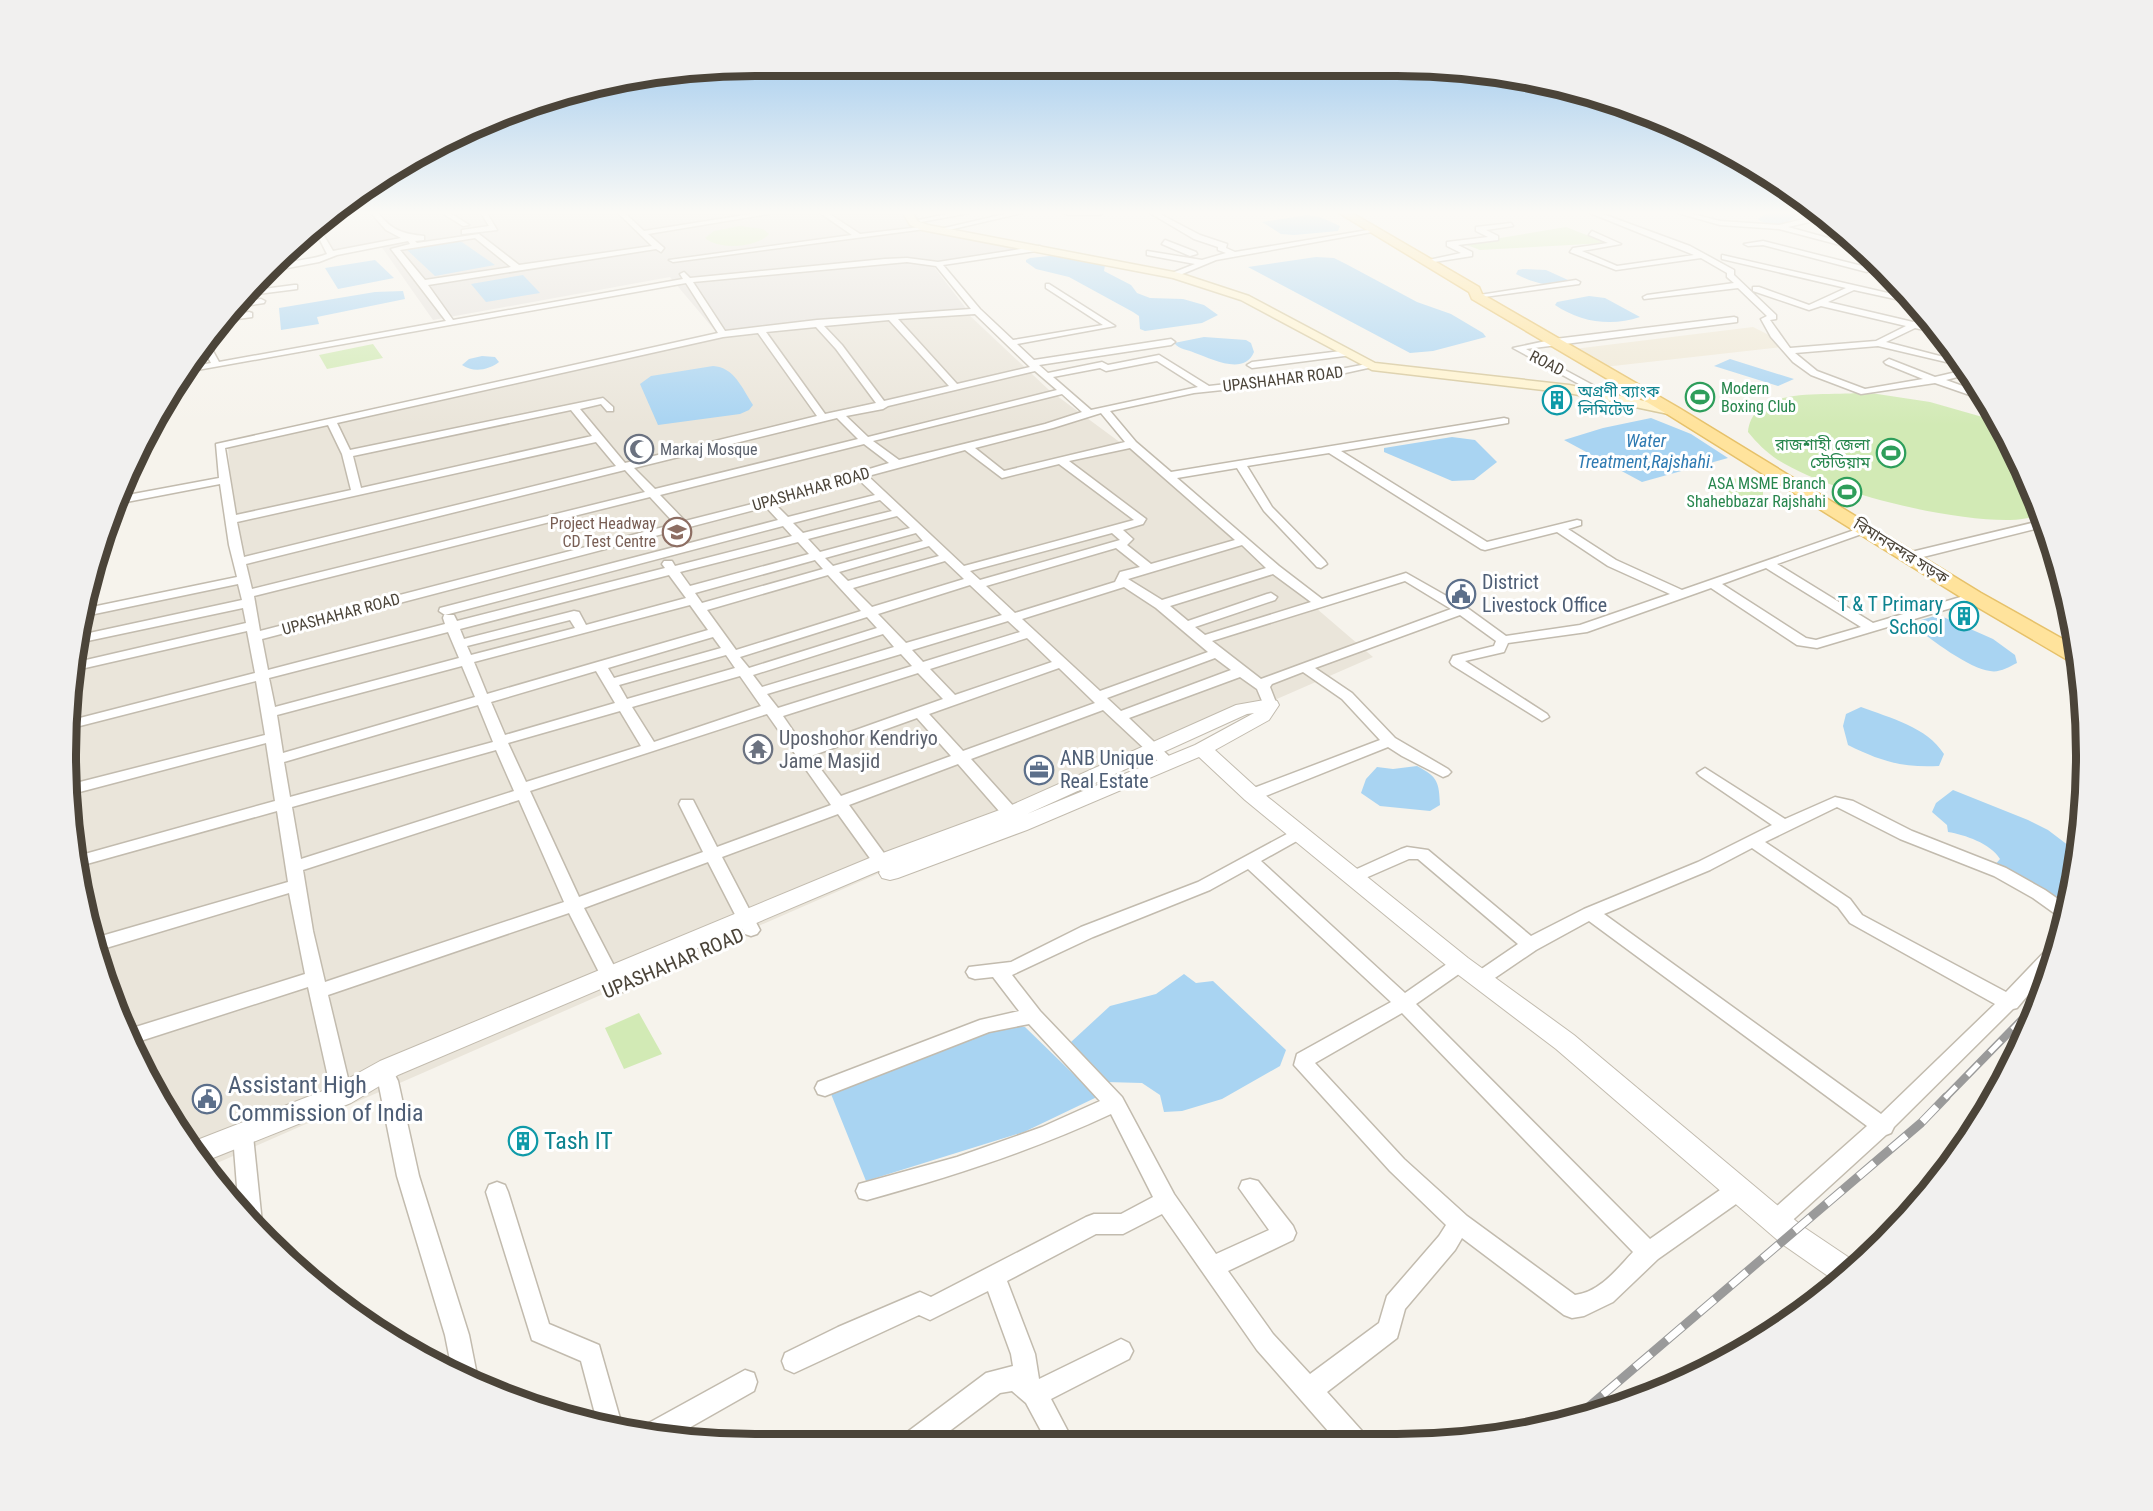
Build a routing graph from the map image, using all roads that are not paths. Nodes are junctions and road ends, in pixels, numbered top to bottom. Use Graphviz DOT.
graph roads {
  1 [pos="423,283"];
  2 [pos="670,284"];
  3 [pos="692,284"];
  4 [pos="954,284"];
  5 [pos="1201,284"];
  6 [pos="1458,284"];
  7 [pos="1461,284"];
  8 [pos="1562,284"];
  9 [pos="1837,284"];
  10 [pos="1741,285"];
  11 [pos="1048,286"];
  12 [pos="294,287"];
  13 [pos="1854,287"];
  14 [pos="1756,289"];
  15 [pos="260,292"];
  16 [pos="1475,293"];
  17 [pos="1647,297"];
  18 [pos="1899,298"];
  19 [pos="276,299"];
  20 [pos="249,303"];
  21 [pos="1820,303"];
  22 [pos="977,311"];
  23 [pos="249,315"];
  24 [pos="238,317"];
  25 [pos="891,317"];
  26 [pos="1734,320"];
  27 [pos="451,323"];
  28 [pos="817,323"];
  29 [pos="1920,323"];
  30 [pos="1915,326"];
  31 [pos="1925,328"];
  32 [pos="760,329"];
  33 [pos="723,334"];
  34 [pos="1170,342"];
  35 [pos="1010,343"];
  36 [pos="1557,343"];
  37 [pos="1878,343"];
  38 [pos="1787,351"];
  39 [pos="210,352"];
  40 [pos="1349,353"];
  41 [pos="1949,360"];
  42 [pos="1889,362"];
  43 [pos="1251,364"];
  44 [pos="216,365"];
  45 [pos="1034,365"];
  46 [pos="1372,366"];
  47 [pos="198,368"];
  48 [pos="1959,374"];
  49 [pos="1046,376"];
  50 [pos="1934,379"];
  51 [pos="956,388"];
  52 [pos="1206,388"];
  53 [pos="1064,391"];
  54 [pos="1971,393"];
  55 [pos="1610,398"];
  56 [pos="883,406"];
  57 [pos="573,407"];
  58 [pos="1102,409"];
  59 [pos="610,410"];
  60 [pos="1673,411"];
  61 [pos="1089,413"];
  62 [pos="840,415"];
  63 [pos="823,418"];
  64 [pos="331,421"];
  65 [pos="1504,422"];
  66 [pos="599,438"];
  67 [pos="865,440"];
  68 [pos="1132,444"];
  69 [pos="966,446"];
  70 [pos="1332,450"];
  71 [pos="347,454"];
  72 [pos="1061,460"];
  73 [pos="897,464"];
  74 [pos="1240,465"];
  75 [pos="625,467"];
  76 [pos="860,475"];
  77 [pos="1168,476"];
  78 [pos="226,480"];
  79 [pos="357,492"];
  80 [pos="653,493"];
  81 [pos="883,496"];
  82 [pos="127,499"];
  83 [pos="768,503"];
  84 [pos="900,512"];
  85 [pos="231,520"];
  86 [pos="785,521"];
  87 [pos="1577,522"];
  88 [pos="682,525"];
  89 [pos="2036,525"];
  90 [pos="1558,527"];
  91 [pos="918,529"];
  92 [pos="1114,529"];
  93 [pos="1866,529"];
  94 [pos="647,535"];
  95 [pos="800,537"];
  96 [pos="1244,541"];
  97 [pos="932,542"];
  98 [pos="1118,544"];
  99 [pos="660,553"];
  100 [pos="816,555"];
  101 [pos="1911,556"];
  102 [pos="948,557"];
  103 [pos="239,562"];
  104 [pos="542,562"];
  105 [pos="1321,564"];
  106 [pos="1768,564"];
  107 [pos="1149,568"];
  108 [pos="1275,569"];
  109 [pos="672,571"];
  110 [pos="831,571"];
  111 [pos="970,578"];
  112 [pos="553,581"];
  113 [pos="1123,581"];
  114 [pos="1712,583"];
  115 [pos="845,586"];
  116 [pos="437,590"];
  117 [pos="246,592"];
  118 [pos="1681,594"];
  119 [pos="1271,597"];
  120 [pos="1974,597"];
  121 [pos="564,598"];
  122 [pos="693,600"];
  123 [pos="1321,604"];
  124 [pos="1161,605"];
  125 [pos="1461,610"];
  126 [pos="93,611"];
  127 [pos="445,611"];
  128 [pos="869,612"];
  129 [pos="574,615"];
  130 [pos="1012,617"];
  131 [pos="1186,626"];
  132 [pos="453,627"];
  133 [pos="1872,628"];
  134 [pos="582,629"];
  135 [pos="886,629"];
  136 [pos="253,631"];
  137 [pos="716,632"];
  138 [pos="1029,633"];
  139 [pos="88,637"];
  140 [pos="1203,640"];
  141 [pos="1503,640"];
  142 [pos="460,644"];
  143 [pos="903,648"];
  144 [pos="2068,651"];
  145 [pos="731,652"];
  146 [pos="1217,653"];
  147 [pos="467,661"];
  148 [pos="1061,663"];
  149 [pos="82,665"];
  150 [pos="600,666"];
  151 [pos="1305,667"];
  152 [pos="921,668"];
  153 [pos="745,671"];
  154 [pos="1242,671"];
  155 [pos="263,676"];
  156 [pos="612,683"];
  157 [pos="759,692"];
  158 [pos="1266,696"];
  159 [pos="481,699"];
  160 [pos="1101,700"];
  161 [pos="952,701"];
  162 [pos="624,704"];
  163 [pos="773,711"];
  164 [pos="920,712"];
  165 [pos="269,713"];
  166 [pos="1119,717"];
  167 [pos="1542,717"];
  168 [pos="77,723"];
  169 [pos="273,737"];
  170 [pos="1390,741"];
  171 [pos="501,743"];
  172 [pos="650,748"];
  173 [pos="1202,748"];
  174 [pos="802,754"];
  175 [pos="1160,756"];
  176 [pos="961,758"];
  177 [pos="277,759"];
  178 [pos="1443,772"];
  179 [pos="1705,773"];
  180 [pos="77,788"];
  181 [pos="523,791"];
  182 [pos="1252,795"];
  183 [pos="687,804"];
  184 [pos="284,805"];
  185 [pos="840,805"];
  186 [pos="1016,819"];
  187 [pos="1784,826"];
  188 [pos="1298,833"];
  189 [pos="1753,841"];
  190 [pos="711,853"];
  191 [pos="85,859"];
  192 [pos="1249,860"];
  193 [pos="294,867"];
  194 [pos="885,868"];
  195 [pos="1354,878"];
  196 [pos="297,885"];
  197 [pos="575,905"];
  198 [pos="2058,908"];
  199 [pos="1590,913"];
  200 [pos="748,925"];
  201 [pos="103,942"];
  202 [pos="1530,945"];
  203 [pos="1460,964"];
  204 [pos="2042,967"];
  205 [pos="997,969"];
  206 [pos="975,972"];
  207 [pos="1480,979"];
  208 [pos="614,982"];
  209 [pos="317,985"];
  210 [pos="1404,1003"];
  211 [pos="2010,1003"];
  212 [pos="1033,1016"];
  213 [pos="137,1035"];
  214 [pos="388,1081"];
  215 [pos="825,1088"];
  216 [pos="342,1095"];
  217 [pos="1114,1103"];
  218 [pos="1884,1126"];
  219 [pos="243,1136"];
  220 [pos="203,1150"];
  221 [pos="1250,1188"];
  222 [pos="1738,1190"];
  223 [pos="867,1191"];
  224 [pos="496,1192"];
  225 [pos="1166,1201"];
  226 [pos="250,1208"];
  227 [pos="1776,1221"];
  228 [pos="1459,1223"];
  229 [pos="1650,1253"];
  230 [pos="1212,1267"];
  231 [pos="1842,1269"];
  232 [pos="994,1277"];
  233 [pos="1121,1351"];
  234 [pos="794,1361"];
  235 [pos="464,1368"];
  236 [pos="745,1382"];
  237 [pos="1308,1391"];
  238 [pos="1032,1392"];
  239 [pos="608,1417"];
  240 [pos="664,1428"];
  241 [pos="926,1434"];
  242 [pos="1056,1434"];
  243 [pos="1347,1434"];
  1 -- 27 [label="street"];
  2 -- 27 [label="street"];
  3 -- 33 [label="street"];
  4 -- 22 [label="street"];
  5 -- 40 [label="main road"];
  6 -- 16 [label="main road, বিমানবন্দর সড়ক"];
  7 -- 16 [label="main road, বিমানবন্দর সড়ক"];
  8 -- 16 [label="street"];
  9 -- 13 [label="street"];
  10 -- 17 [label="street"];
  10 -- 38 [label="street"];
  11 -- 35 [label="street"];
  12 -- 15 [label="street"];
  13 -- 18 [label="street"];
  13 -- 21 [label="street"];
  14 -- 21 [label="street"];
  16 -- 36 [label="main road, বিমানবন্দর সড়ক"];
  19 -- 20 [label="street"];
  21 -- 30 [label="street"];
  22 -- 25 [label="street, UPASHAHAR ROAD"];
  22 -- 35 [label="street"];
  23 -- 24 [label="street"];
  25 -- 28 [label="street, UPASHAHAR ROAD"];
  25 -- 51 [label="street"];
  26 -- 36 [label="street"];
  27 -- 44 [label="street"];
  28 -- 32 [label="street, UPASHAHAR ROAD"];
  28 -- 56 [label="street"];
  29 -- 30 [label="street"];
  30 -- 31 [label="street"];
  30 -- 37 [label="street"];
  32 -- 33 [label="street, UPASHAHAR ROAD"];
  32 -- 63 [label="street"];
  33 -- 64 [label="street, UPASHAHAR ROAD"];
  34 -- 45 [label="street"];
  35 -- 45 [label="street"];
  36 -- 55 [label="street, ROAD"];
  36 -- 60 [label="main road, বিমানবন্দর সড়ক"];
  37 -- 38 [label="street"];
  37 -- 41 [label="street"];
  38 -- 50 [label="street"];
  39 -- 44 [label="street"];
  40 -- 43 [label="street"];
  40 -- 46 [label="main road"];
  42 -- 50 [label="street"];
  44 -- 47 [label="street"];
  45 -- 49 [label="street"];
  45 -- 51 [label="street"];
  46 -- 52 [label="street, UPASHAHAR ROAD"];
  46 -- 55 [label="main road"];
  48 -- 50 [label="street"];
  49 -- 52 [label="street"];
  49 -- 53 [label="street"];
  50 -- 54 [label="street"];
  51 -- 56 [label="street"];
  52 -- 58 [label="street, UPASHAHAR ROAD"];
  53 -- 61 [label="street"];
  53 -- 67 [label="street"];
  55 -- 60 [label="main road"];
  56 -- 62 [label="street"];
  57 -- 59 [label="street"];
  57 -- 66 [label="street"];
  57 -- 71 [label="street"];
  58 -- 61 [label="street, UPASHAHAR ROAD"];
  58 -- 68 [label="street"];
  60 -- 93 [label="main road, বিমানবন্দর সড়ক"];
  61 -- 69 [label="street, UPASHAHAR ROAD"];
  62 -- 63 [label="street"];
  62 -- 67 [label="street"];
  63 -- 75 [label="street"];
  64 -- 71 [label="street"];
  64 -- 78 [label="street, UPASHAHAR ROAD"];
  65 -- 70 [label="street"];
  66 -- 75 [label="street"];
  66 -- 79 [label="street"];
  67 -- 73 [label="street"];
  67 -- 80 [label="street"];
  68 -- 72 [label="street"];
  68 -- 77 [label="street"];
  69 -- 72 [label="street"];
  69 -- 73 [label="street, UPASHAHAR ROAD"];
  70 -- 74 [label="street"];
  70 -- 90 [label="street"];
  71 -- 79 [label="street"];
  72 -- 92 [label="street"];
  73 -- 76 [label="street, UPASHAHAR ROAD"];
  74 -- 77 [label="street"];
  74 -- 105 [label="street"];
  75 -- 80 [label="street"];
  75 -- 103 [label="street"];
  76 -- 81 [label="street"];
  76 -- 83 [label="street, UPASHAHAR ROAD"];
  77 -- 96 [label="street"];
  78 -- 82 [label="street"];
  78 -- 85 [label="street, UPASHAHAR ROAD"];
  79 -- 85 [label="street"];
  80 -- 88 [label="street"];
  80 -- 117 [label="street"];
  81 -- 84 [label="street"];
  81 -- 86 [label="street"];
  83 -- 86 [label="street"];
  83 -- 88 [label="street, UPASHAHAR ROAD"];
  84 -- 91 [label="street"];
  84 -- 95 [label="street"];
  85 -- 103 [label="street, UPASHAHAR ROAD"];
  86 -- 95 [label="street"];
  86 -- 99 [label="street"];
  87 -- 90 [label="street"];
  88 -- 94 [label="street, UPASHAHAR ROAD"];
  89 -- 101 [label="street"];
  90 -- 118 [label="street"];
  91 -- 97 [label="street"];
  91 -- 100 [label="street"];
  92 -- 98 [label="street"];
  92 -- 111 [label="street"];
  93 -- 101 [label="main road, বিমানবন্দর সড়ক"];
  93 -- 106 [label="street"];
  94 -- 99 [label="street"];
  94 -- 104 [label="street, UPASHAHAR ROAD"];
  95 -- 100 [label="street"];
  95 -- 109 [label="street"];
  96 -- 107 [label="street"];
  96 -- 108 [label="street"];
  97 -- 102 [label="street"];
  97 -- 110 [label="street"];
  98 -- 107 [label="street"];
  98 -- 111 [label="street"];
  99 -- 109 [label="street"];
  99 -- 112 [label="street"];
  100 -- 110 [label="street"];
  100 -- 122 [label="street"];
  101 -- 120 [label="main road, বিমানবন্দর সড়ক"];
  102 -- 111 [label="street"];
  102 -- 115 [label="street"];
  103 -- 117 [label="street, UPASHAHAR ROAD"];
  104 -- 112 [label="street"];
  104 -- 116 [label="street, UPASHAHAR ROAD"];
  106 -- 114 [label="street"];
  106 -- 133 [label="street"];
  107 -- 113 [label="street"];
  108 -- 123 [label="street"];
  108 -- 124 [label="street"];
  109 -- 121 [label="street"];
  109 -- 122 [label="street"];
  110 -- 115 [label="street"];
  110 -- 122 [label="street"];
  111 -- 128 [label="street"];
  111 -- 130 [label="street"];
  112 -- 121 [label="street"];
  112 -- 127 [label="street"];
  113 -- 124 [label="street"];
  113 -- 130 [label="street"];
  114 -- 118 [label="street"];
  114 -- 133 [label="street"];
  115 -- 128 [label="street"];
  116 -- 127 [label="street"];
  116 -- 136 [label="street, UPASHAHAR ROAD"];
  117 -- 126 [label="street"];
  117 -- 136 [label="street, UPASHAHAR ROAD"];
  117 -- 139 [label="street"];
  118 -- 141 [label="street"];
  119 -- 131 [label="street"];
  120 -- 133 [label="street"];
  120 -- 144 [label="main road, বিমানবন্দর সড়ক"];
  121 -- 129 [label="street"];
  121 -- 132 [label="street"];
  122 -- 134 [label="street"];
  122 -- 137 [label="street"];
  123 -- 125 [label="street"];
  123 -- 140 [label="street"];
  124 -- 131 [label="street"];
  125 -- 141 [label="street"];
  125 -- 151 [label="street"];
  127 -- 132 [label="street"];
  128 -- 135 [label="street"];
  128 -- 145 [label="street"];
  129 -- 134 [label="street"];
  129 -- 142 [label="street"];
  130 -- 138 [label="street"];
  130 -- 143 [label="street"];
  131 -- 140 [label="street"];
  132 -- 142 [label="street"];
  132 -- 155 [label="street"];
  134 -- 147 [label="street"];
  135 -- 143 [label="street"];
  135 -- 153 [label="street"];
  136 -- 149 [label="street"];
  136 -- 155 [label="street, UPASHAHAR ROAD"];
  137 -- 145 [label="street"];
  137 -- 150 [label="street"];
  138 -- 148 [label="street"];
  138 -- 152 [label="street"];
  140 -- 146 [label="street"];
  141 -- 167 [label="street"];
  142 -- 147 [label="street"];
  143 -- 152 [label="street"];
  143 -- 157 [label="street"];
  145 -- 153 [label="street"];
  145 -- 156 [label="street"];
  146 -- 154 [label="street"];
  146 -- 160 [label="street"];
  147 -- 159 [label="street"];
  147 -- 165 [label="street"];
  148 -- 160 [label="street"];
  148 -- 161 [label="street"];
  150 -- 156 [label="street"];
  150 -- 159 [label="street"];
  151 -- 158 [label="street"];
  151 -- 170 [label="street"];
  152 -- 161 [label="street"];
  152 -- 163 [label="street"];
  153 -- 157 [label="street"];
  153 -- 162 [label="street"];
  154 -- 158 [label="street"];
  154 -- 166 [label="street"];
  155 -- 165 [label="street, UPASHAHAR ROAD"];
  155 -- 168 [label="street"];
  156 -- 162 [label="street"];
  157 -- 163 [label="street"];
  158 -- 173 [label="street, UPASHAHAR ROAD"];
  158 -- 175 [label="street"];
  159 -- 171 [label="street"];
  159 -- 177 [label="street"];
  160 -- 166 [label="street"];
  160 -- 176 [label="street"];
  161 -- 164 [label="street"];
  162 -- 171 [label="street"];
  162 -- 172 [label="street"];
  163 -- 172 [label="street"];
  163 -- 174 [label="street"];
  164 -- 174 [label="street"];
  164 -- 176 [label="street"];
  165 -- 169 [label="street, UPASHAHAR ROAD"];
  166 -- 175 [label="street"];
  169 -- 177 [label="street, UPASHAHAR ROAD"];
  169 -- 180 [label="street"];
  170 -- 178 [label="street"];
  170 -- 182 [label="street"];
  171 -- 181 [label="street"];
  171 -- 184 [label="street"];
  172 -- 181 [label="street"];
  173 -- 175 [label="street, UPASHAHAR ROAD"];
  173 -- 182 [label="street"];
  174 -- 185 [label="street"];
  175 -- 186 [label="street, UPASHAHAR ROAD"];
  176 -- 185 [label="street"];
  176 -- 186 [label="street"];
  177 -- 184 [label="street, UPASHAHAR ROAD"];
  179 -- 187 [label="street"];
  181 -- 193 [label="street"];
  181 -- 197 [label="street"];
  182 -- 188 [label="street"];
  183 -- 190 [label="street"];
  184 -- 191 [label="street"];
  184 -- 193 [label="street, UPASHAHAR ROAD"];
  185 -- 190 [label="street"];
  185 -- 194 [label="street"];
  186 -- 194 [label="street, UPASHAHAR ROAD"];
  187 -- 189 [label="street"];
  187 -- 198 [label="street"];
  188 -- 192 [label="street"];
  188 -- 195 [label="street"];
  189 -- 199 [label="street"];
  189 -- 211 [label="street"];
  190 -- 197 [label="street"];
  190 -- 200 [label="street"];
  192 -- 205 [label="street"];
  192 -- 210 [label="street"];
  193 -- 196 [label="street, UPASHAHAR ROAD"];
  194 -- 200 [label="street, UPASHAHAR ROAD"];
  195 -- 202 [label="street"];
  195 -- 203 [label="street"];
  196 -- 201 [label="street"];
  196 -- 209 [label="street, UPASHAHAR ROAD"];
  197 -- 208 [label="street"];
  197 -- 209 [label="street"];
  199 -- 202 [label="street"];
  199 -- 218 [label="street"];
  200 -- 208 [label="street, UPASHAHAR ROAD"];
  202 -- 207 [label="street"];
  203 -- 207 [label="street"];
  203 -- 210 [label="street"];
  204 -- 211 [label="street"];
  205 -- 206 [label="street"];
  205 -- 212 [label="street"];
  207 -- 222 [label="street"];
  208 -- 214 [label="street, UPASHAHAR ROAD"];
  208 -- 216 [label="street"];
  209 -- 213 [label="street"];
  209 -- 216 [label="street, UPASHAHAR ROAD"];
  210 -- 228 [label="street"];
  210 -- 229 [label="street"];
  211 -- 218 [label="street"];
  212 -- 215 [label="street"];
  212 -- 217 [label="street"];
  214 -- 216 [label="street, UPASHAHAR ROAD"];
  214 -- 235 [label="street"];
  216 -- 219 [label="street"];
  217 -- 223 [label="street"];
  217 -- 225 [label="street"];
  218 -- 227 [label="street"];
  219 -- 220 [label="street"];
  219 -- 226 [label="street"];
  221 -- 230 [label="street"];
  222 -- 227 [label="street"];
  222 -- 229 [label="street"];
  224 -- 239 [label="street"];
  225 -- 230 [label="street"];
  225 -- 232 [label="street"];
  227 -- 231 [label="street"];
  228 -- 229 [label="street"];
  228 -- 237 [label="street"];
  230 -- 237 [label="street"];
  232 -- 234 [label="street"];
  232 -- 238 [label="street"];
  233 -- 238 [label="street"];
  236 -- 240 [label="street"];
  237 -- 243 [label="street"];
  238 -- 241 [label="street"];
  238 -- 242 [label="street"];
}
